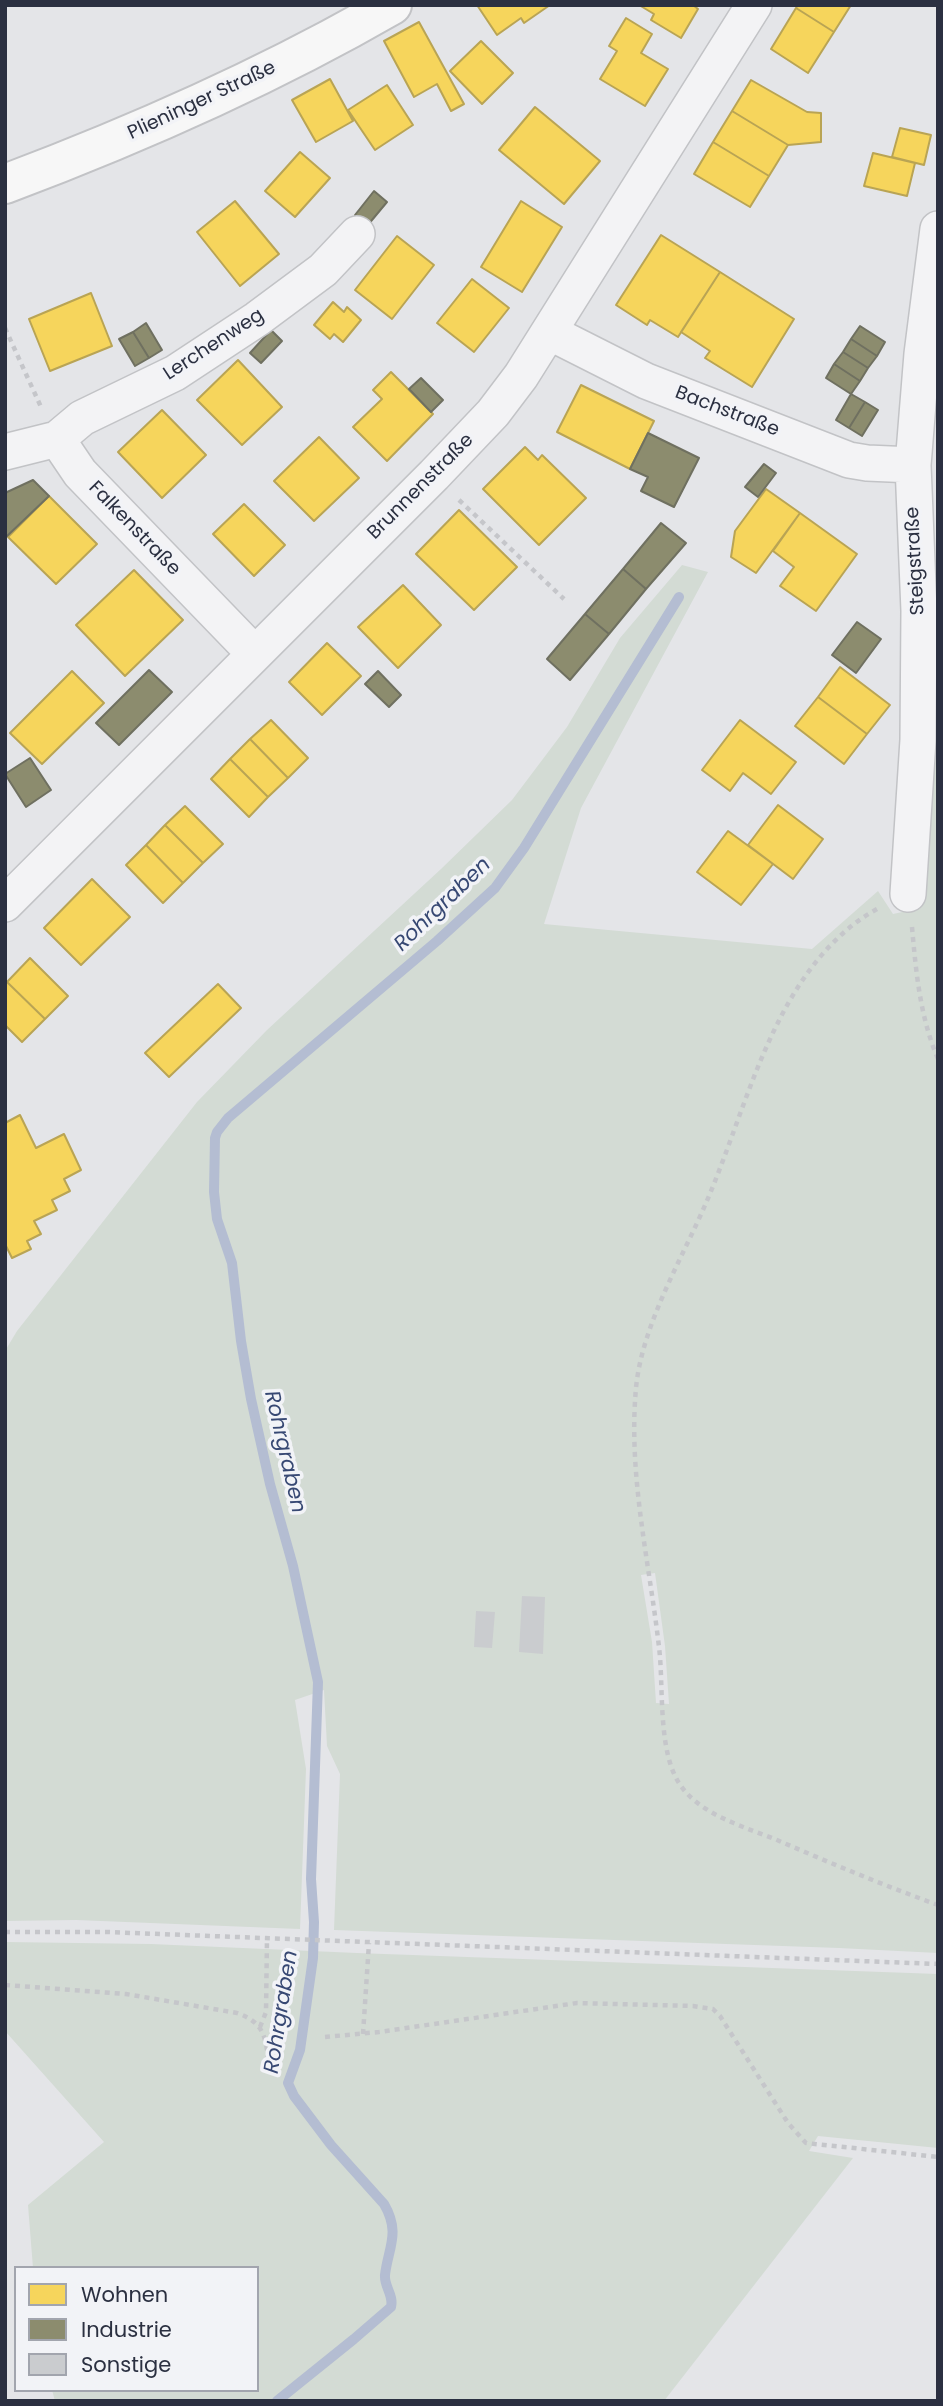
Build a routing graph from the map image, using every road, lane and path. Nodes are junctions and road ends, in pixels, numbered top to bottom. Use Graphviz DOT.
graph roads {
  1 [pos="392,5"];
  2 [pos="754,5"];
  3 [pos="5,184"];
  4 [pos="938,229"];
  5 [pos="357,234"];
  6 [pos="5,328"];
  7 [pos="550,332"];
  8 [pos="57,439"];
  9 [pos="5,452"];
  10 [pos="913,465"];
  11 [pos="434,475"];
  12 [pos="564,600"];
  13 [pos="254,653"];
  14 [pos="908,894"];
  15 [pos="5,904"];
  16 [pos="938,1059"];
  17 [pos="938,1905"];
  18 [pos="5,1931"];
  19 [pos="267,1938"];
  20 [pos="369,1943"];
  21 [pos="938,1964"];
  22 [pos="5,1985"];
  23 [pos="260,2027"];
  24 [pos="363,2034"];
  25 [pos="325,2037"];
  26 [pos="270,2067"];
  27 [pos="938,2157"];
  1 -- 3 [label="main road, Plieninger Straße"];
  2 -- 7 [label="street, Brunnenstraße"];
  4 -- 10 [label="street, Steigstraße"];
  5 -- 8 [label="street, Lerchenweg"];
  6 -- 8 [label="path"];
  7 -- 10 [label="street, Bachstraße"];
  7 -- 11 [label="street, Brunnenstraße"];
  8 -- 9 [label="street"];
  8 -- 13 [label="street, Falkenstraße"];
  10 -- 14 [label="street, Steigstraße"];
  11 -- 12 [label="path"];
  11 -- 13 [label="street, Brunnenstraße"];
  13 -- 15 [label="street, Brunnenstraße"];
  14 -- 16 [label="path"];
  14 -- 17 [label="path"];
  18 -- 19 [label="path"];
  19 -- 20 [label="path"];
  19 -- 23 [label="path"];
  20 -- 21 [label="path"];
  20 -- 24 [label="path"];
  22 -- 23 [label="path"];
  23 -- 26 [label="path"];
  24 -- 25 [label="path"];
  24 -- 27 [label="path"];
}
